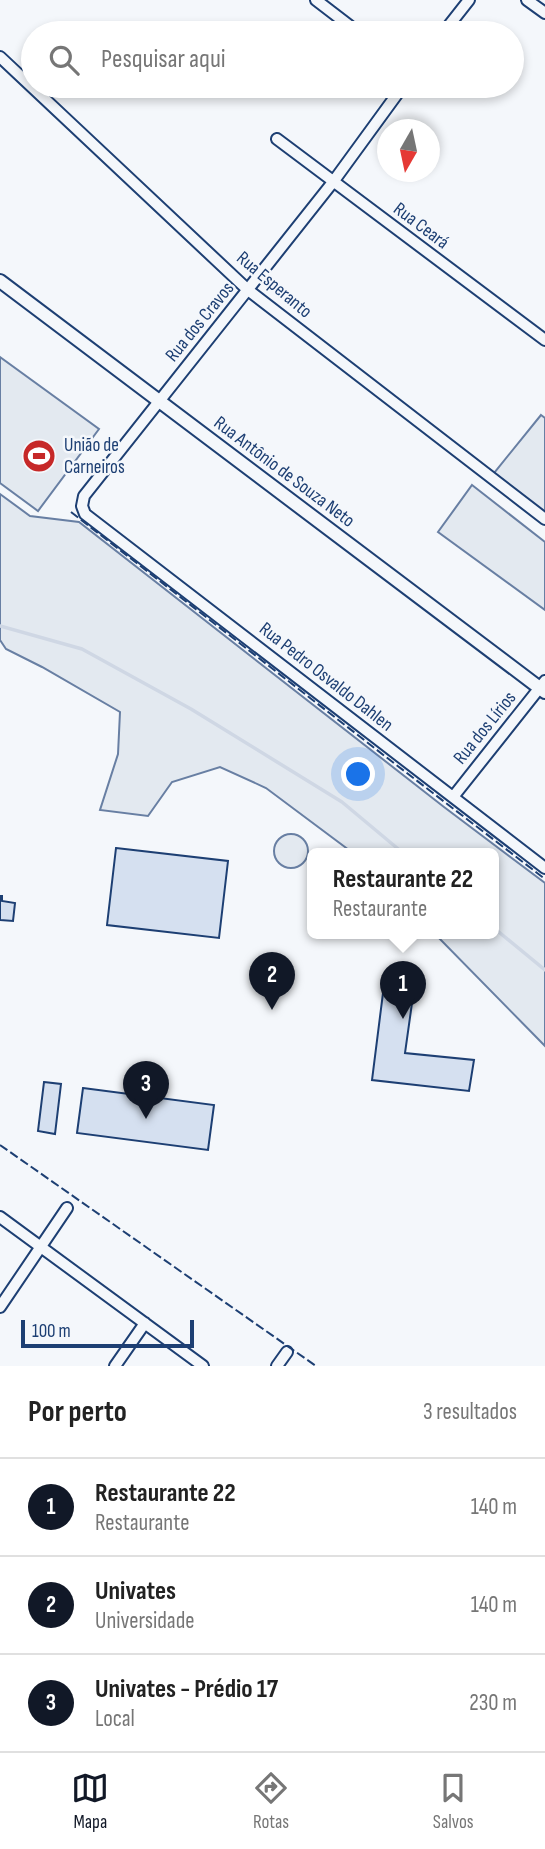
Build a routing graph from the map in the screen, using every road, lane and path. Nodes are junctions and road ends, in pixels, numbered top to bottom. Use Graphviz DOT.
graph roads {
  1 [pos="316,0"];
  2 [pos="469,0"];
  3 [pos="527,0"];
  4 [pos="545,13"];
  5 [pos="343,21"];
  6 [pos="452,21"];
  7 [pos="0,57"];
  8 [pos="21,77"];
  9 [pos="44,98"];
  10 [pos="394,98"];
  11 [pos="277,139"];
  12 [pos="333,182"];
  13 [pos="0,281"];
  14 [pos="248,290"];
  15 [pos="545,340"];
  16 [pos="159,402"];
  17 [pos="85,514"];
  18 [pos="545,519"];
  19 [pos="543,687"];
  20 [pos="453,797"];
  21 [pos="545,868"];
  22 [pos="67,1208"];
  23 [pos="0,1217"];
  24 [pos="42,1247"];
  25 [pos="0,1307"];
  26 [pos="145,1323"];
  27 [pos="287,1352"];
  28 [pos="115,1366"];
  29 [pos="203,1366"];
  30 [pos="277,1366"];
  1 -- 5 [label="street"];
  2 -- 6 [label="street"];
  3 -- 4 [label="street"];
  7 -- 8 [label="street, Rua Esperanto"];
  9 -- 14 [label="street, Rua Esperanto"];
  10 -- 12 [label="street, Rua dos Cravos"];
  11 -- 12 [label="street, Rua Ceará"];
  12 -- 14 [label="street, Rua dos Cravos"];
  12 -- 15 [label="street, Rua Ceará"];
  13 -- 16 [label="street, Rua Antônio de Souza Neto"];
  14 -- 16 [label="street, Rua dos Cravos"];
  14 -- 18 [label="street, Rua Esperanto"];
  16 -- 17 [label="street, Rua dos Cravos"];
  16 -- 19 [label="street, Rua Antônio de Souza Neto"];
  17 -- 20 [label="street, Rua Pedro Osvaldo Dahlen"];
  19 -- 20 [label="street, Rua dos Lírios"];
  20 -- 21 [label="street, Rua Pedro Osvaldo Dahlen"];
  22 -- 24 [label="street"];
  23 -- 24 [label="street"];
  24 -- 25 [label="street"];
  24 -- 26 [label="street"];
  26 -- 28 [label="street"];
  26 -- 29 [label="street"];
  27 -- 30 [label="street"];
}
